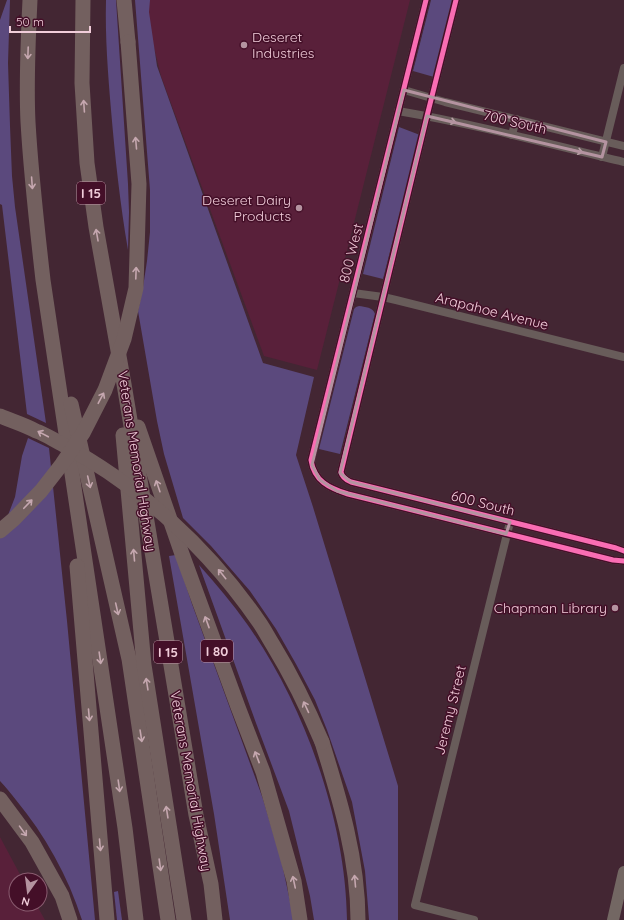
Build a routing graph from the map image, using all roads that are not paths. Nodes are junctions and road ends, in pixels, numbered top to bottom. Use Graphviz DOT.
graph roads {
  1 [pos="30,0"];
  2 [pos="84,0"];
  3 [pos="124,0"];
  4 [pos="426,0"];
  5 [pos="456,0"];
  6 [pos="624,68"];
  7 [pos="404,90"];
  8 [pos="431,98"];
  9 [pos="398,111"];
  10 [pos="427,116"];
  11 [pos="516,119"];
  12 [pos="512,135"];
  13 [pos="606,142"];
  14 [pos="624,146"];
  15 [pos="602,157"];
  16 [pos="624,162"];
  17 [pos="43,280"];
  18 [pos="353,292"];
  19 [pos="383,297"];
  20 [pos="112,315"];
  21 [pos="624,357"];
  22 [pos="124,384"];
  23 [pos="0,416"];
  24 [pos="65,425"];
  25 [pos="348,494"];
  26 [pos="510,522"];
  27 [pos="0,531"];
  28 [pos="506,534"];
  29 [pos="624,551"];
  30 [pos="624,561"];
  31 [pos="0,799"];
  32 [pos="624,872"];
  33 [pos="70,920"];
  34 [pos="107,920"];
  35 [pos="136,920"];
  36 [pos="168,920"];
  37 [pos="184,920"];
  38 [pos="215,920"];
  39 [pos="300,920"];
  40 [pos="358,920"];
  41 [pos="474,920"];
  42 [pos="613,920"];
  1 -- 17 [label="highway, one-way"];
  20 -- 2 [label="highway, Veterans Memorial Highway / I 15, one-way"];
  27 -- 3 [label="highway, one-way, bridge"];
  4 -- 7 [label="street, 800 West"];
  5 -- 8 [label="street"];
  6 -- 13 [label="street"];
  7 -- 8 [label="street, 700 South"];
  7 -- 9 [label="street, 800 West"];
  8 -- 10 [label="street"];
  8 -- 11 [label="street, 700 South"];
  9 -- 10 [label="street, 700 South"];
  9 -- 18 [label="street, 800 West"];
  10 -- 12 [label="street, 700 South, one-way"];
  10 -- 19 [label="street"];
  11 -- 12 [label="street"];
  11 -- 13 [label="street, 700 South"];
  12 -- 15 [label="street, 700 South, one-way"];
  13 -- 14 [label="street, 700 South"];
  13 -- 15 [label="street"];
  15 -- 16 [label="street, 700 South"];
  17 -- 24 [label="highway"];
  17 -- 36 [label="highway, one-way"];
  18 -- 19 [label="street, Arapahoe Avenue"];
  18 -- 25 [label="street, 800 West"];
  19 -- 21 [label="street, Arapahoe Avenue"];
  19 -- 26 [label="street, 600 South"];
  20 -- 22 [label="highway, Veterans Memorial Highway / I 15"];
  37 -- 20 [label="highway, one-way"];
  22 -- 38 [label="highway, Veterans Memorial Highway / I 15"];
  39 -- 22 [label="highway, I 80, one-way"];
  40 -- 23 [label="highway, one-way, bridge"];
  24 -- 34 [label="highway, one-way"];
  24 -- 35 [label="highway, one-way"];
  25 -- 28 [label="street, 600 South"];
  26 -- 28 [label="street, Jeremy Street"];
  26 -- 29 [label="street, 600 South"];
  28 -- 30 [label="street, 600 South"];
  28 -- 41 [label="street, Jeremy Street"];
  31 -- 33 [label="highway, one-way"];
  32 -- 42 [label="main road"];
}
